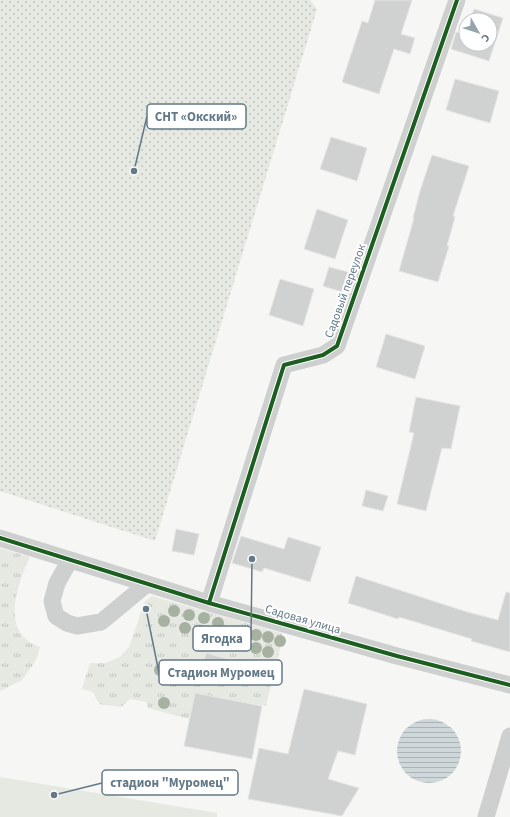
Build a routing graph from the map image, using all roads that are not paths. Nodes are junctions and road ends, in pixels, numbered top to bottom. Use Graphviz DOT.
graph roads {
  1 [pos="457,0"];
  2 [pos="0,538"];
  3 [pos="70,560"];
  4 [pos="147,584"];
  5 [pos="209,603"];
  6 [pos="510,685"];
  7 [pos="510,736"];
  8 [pos="486,817"];
  1 -- 5 [label="street, Садовый переулок"];
  2 -- 3 [label="street, Садовая улица"];
  3 -- 4 [label="street, Садовая улица"];
  3 -- 4 [label="street"];
  4 -- 5 [label="street, Садовая улица"];
  5 -- 6 [label="street, Садовая улица"];
  7 -- 8 [label="street"];
}
